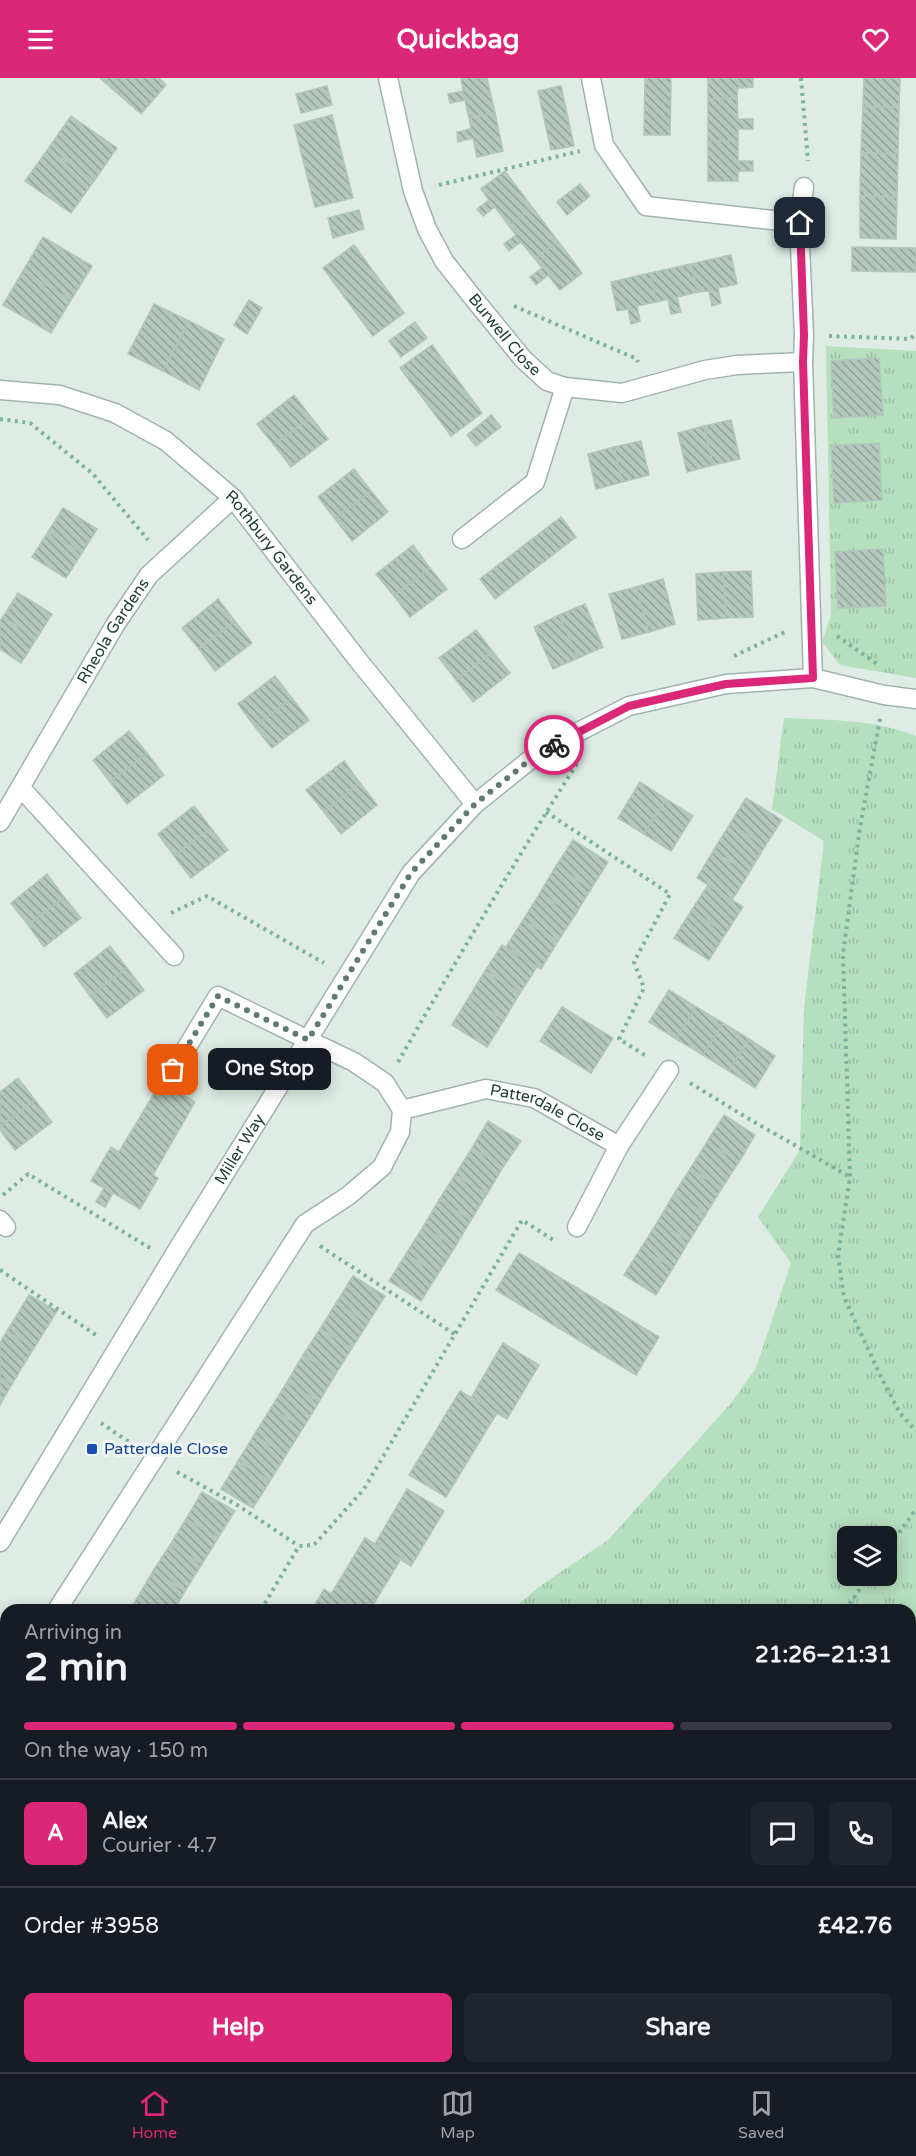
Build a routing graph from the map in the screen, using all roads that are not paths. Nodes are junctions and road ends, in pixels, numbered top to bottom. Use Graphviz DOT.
graph roads {
  1 [pos="388,78"];
  2 [pos="591,78"];
  3 [pos="804,188"];
  4 [pos="800,223"];
  5 [pos="803,362"];
  6 [pos="565,387"];
  7 [pos="0,390"];
  8 [pos="233,498"];
  9 [pos="462,539"];
  10 [pos="813,678"];
  11 [pos="916,699"];
  12 [pos="21,788"];
  13 [pos="475,804"];
  14 [pos="0,822"];
  15 [pos="174,956"];
  16 [pos="308,1040"];
  17 [pos="173,1070"];
  18 [pos="669,1070"];
  19 [pos="402,1110"];
  20 [pos="619,1146"];
  21 [pos="577,1227"];
  22 [pos="0,1542"];
  23 [pos="61,1604"];
  1 -- 6 [label="street, Burwell Close"];
  2 -- 4 [label="street"];
  3 -- 4 [label="street"];
  4 -- 5 [label="street"];
  5 -- 6 [label="street, Burwell Close"];
  5 -- 10 [label="street"];
  6 -- 9 [label="street"];
  7 -- 8 [label="street, Rothbury Gardens"];
  8 -- 12 [label="street, Rheola Gardens"];
  8 -- 13 [label="street, Rothbury Gardens"];
  10 -- 11 [label="street, Miller Way"];
  10 -- 13 [label="street, Miller Way"];
  12 -- 14 [label="street, Rheola Gardens"];
  12 -- 15 [label="street"];
  13 -- 16 [label="street, Miller Way"];
  16 -- 17 [label="street"];
  16 -- 19 [label="street"];
  16 -- 22 [label="street, Miller Way"];
  18 -- 20 [label="street, Patterdale Close"];
  19 -- 20 [label="street, Patterdale Close"];
  19 -- 23 [label="street"];
  20 -- 21 [label="street, Patterdale Close"];
}
